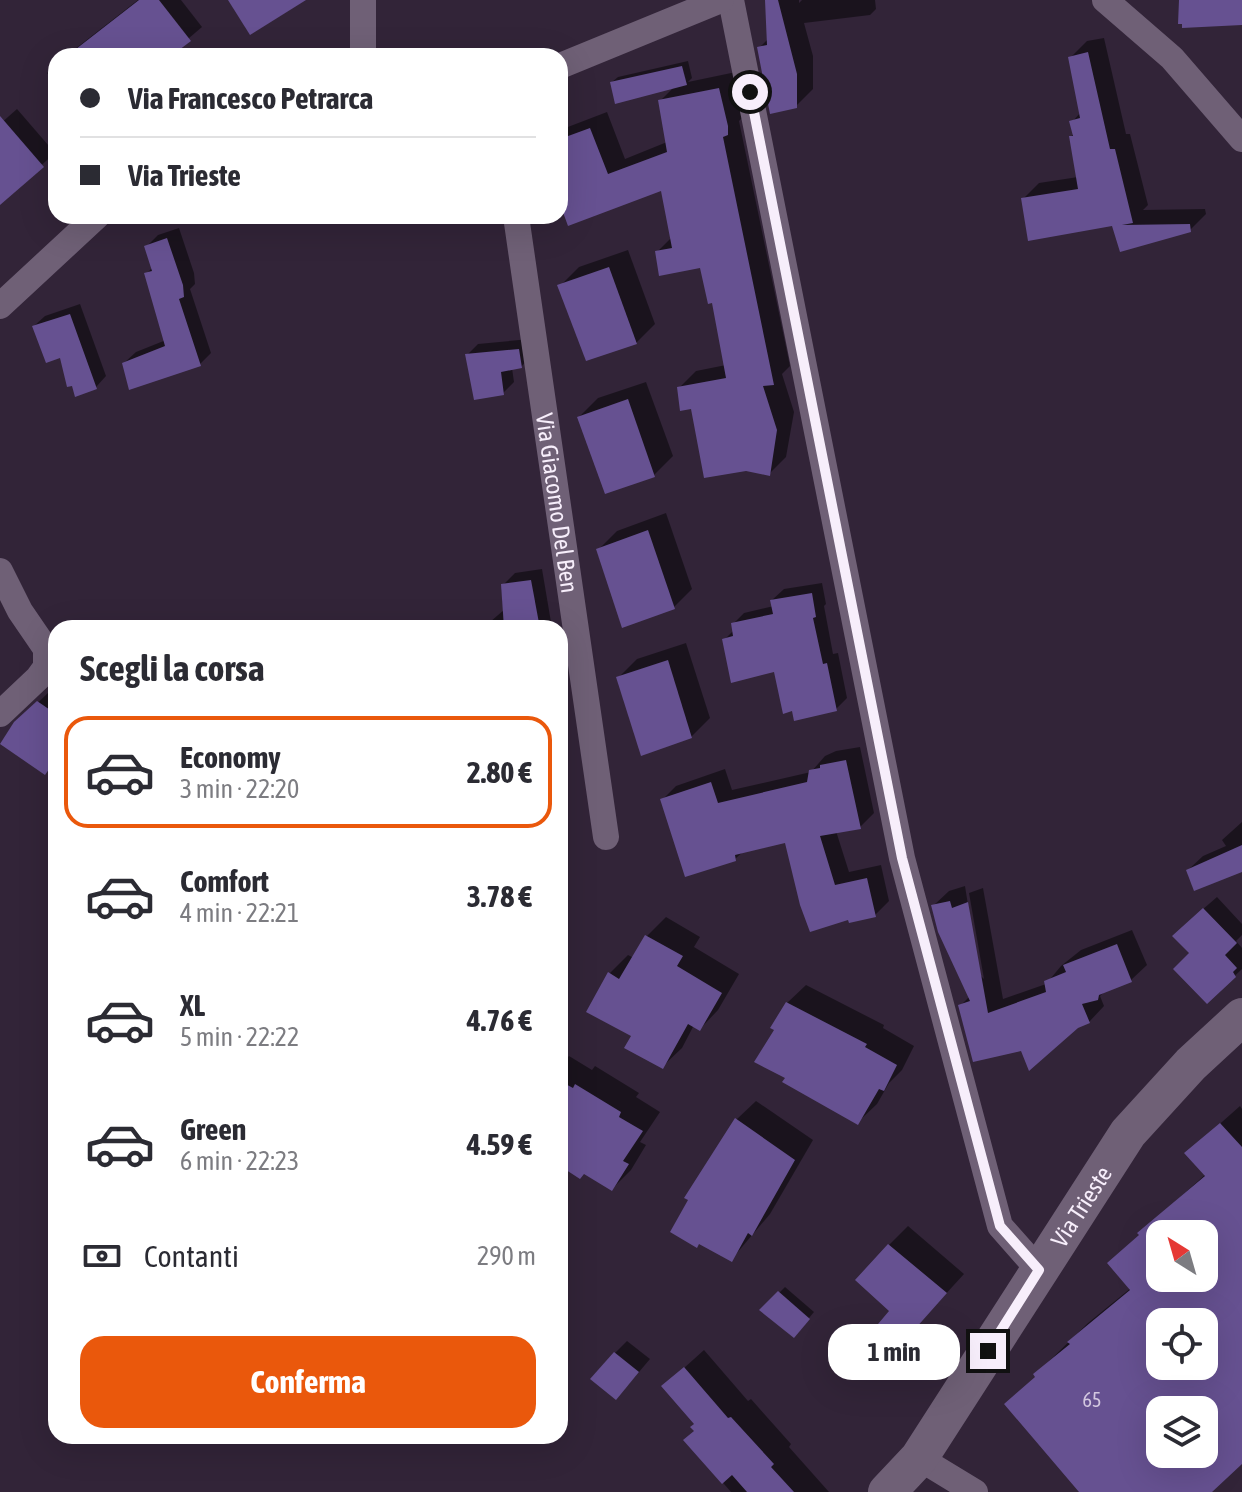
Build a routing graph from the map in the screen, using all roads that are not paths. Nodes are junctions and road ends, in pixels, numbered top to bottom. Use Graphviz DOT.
graph roads {
  1 [pos="363,0"];
  2 [pos="721,0"];
  3 [pos="731,0"];
  4 [pos="1105,0"];
  5 [pos="363,48"];
  6 [pos="568,63"];
  7 [pos="1242,139"];
  8 [pos="88,224"];
  9 [pos="517,224"];
  10 [pos="0,306"];
  11 [pos="0,571"];
  12 [pos="0,714"];
  13 [pos="606,837"];
  14 [pos="1242,1017"];
  15 [pos="1039,1270"];
  16 [pos="919,1458"];
  17 [pos="887,1492"];
  18 [pos="975,1492"];
  1 -- 5 [label="street"];
  2 -- 6 [label="street"];
  3 -- 15 [label="street"];
  4 -- 7 [label="street"];
  8 -- 10 [label="street"];
  9 -- 13 [label="street, Via Giacomo Del Ben"];
  11 -- 12 [label="street"];
  14 -- 15 [label="street, Via Trieste"];
  15 -- 16 [label="street, Via Trieste"];
  16 -- 17 [label="street, Via Trieste"];
  16 -- 18 [label="street"];
}
